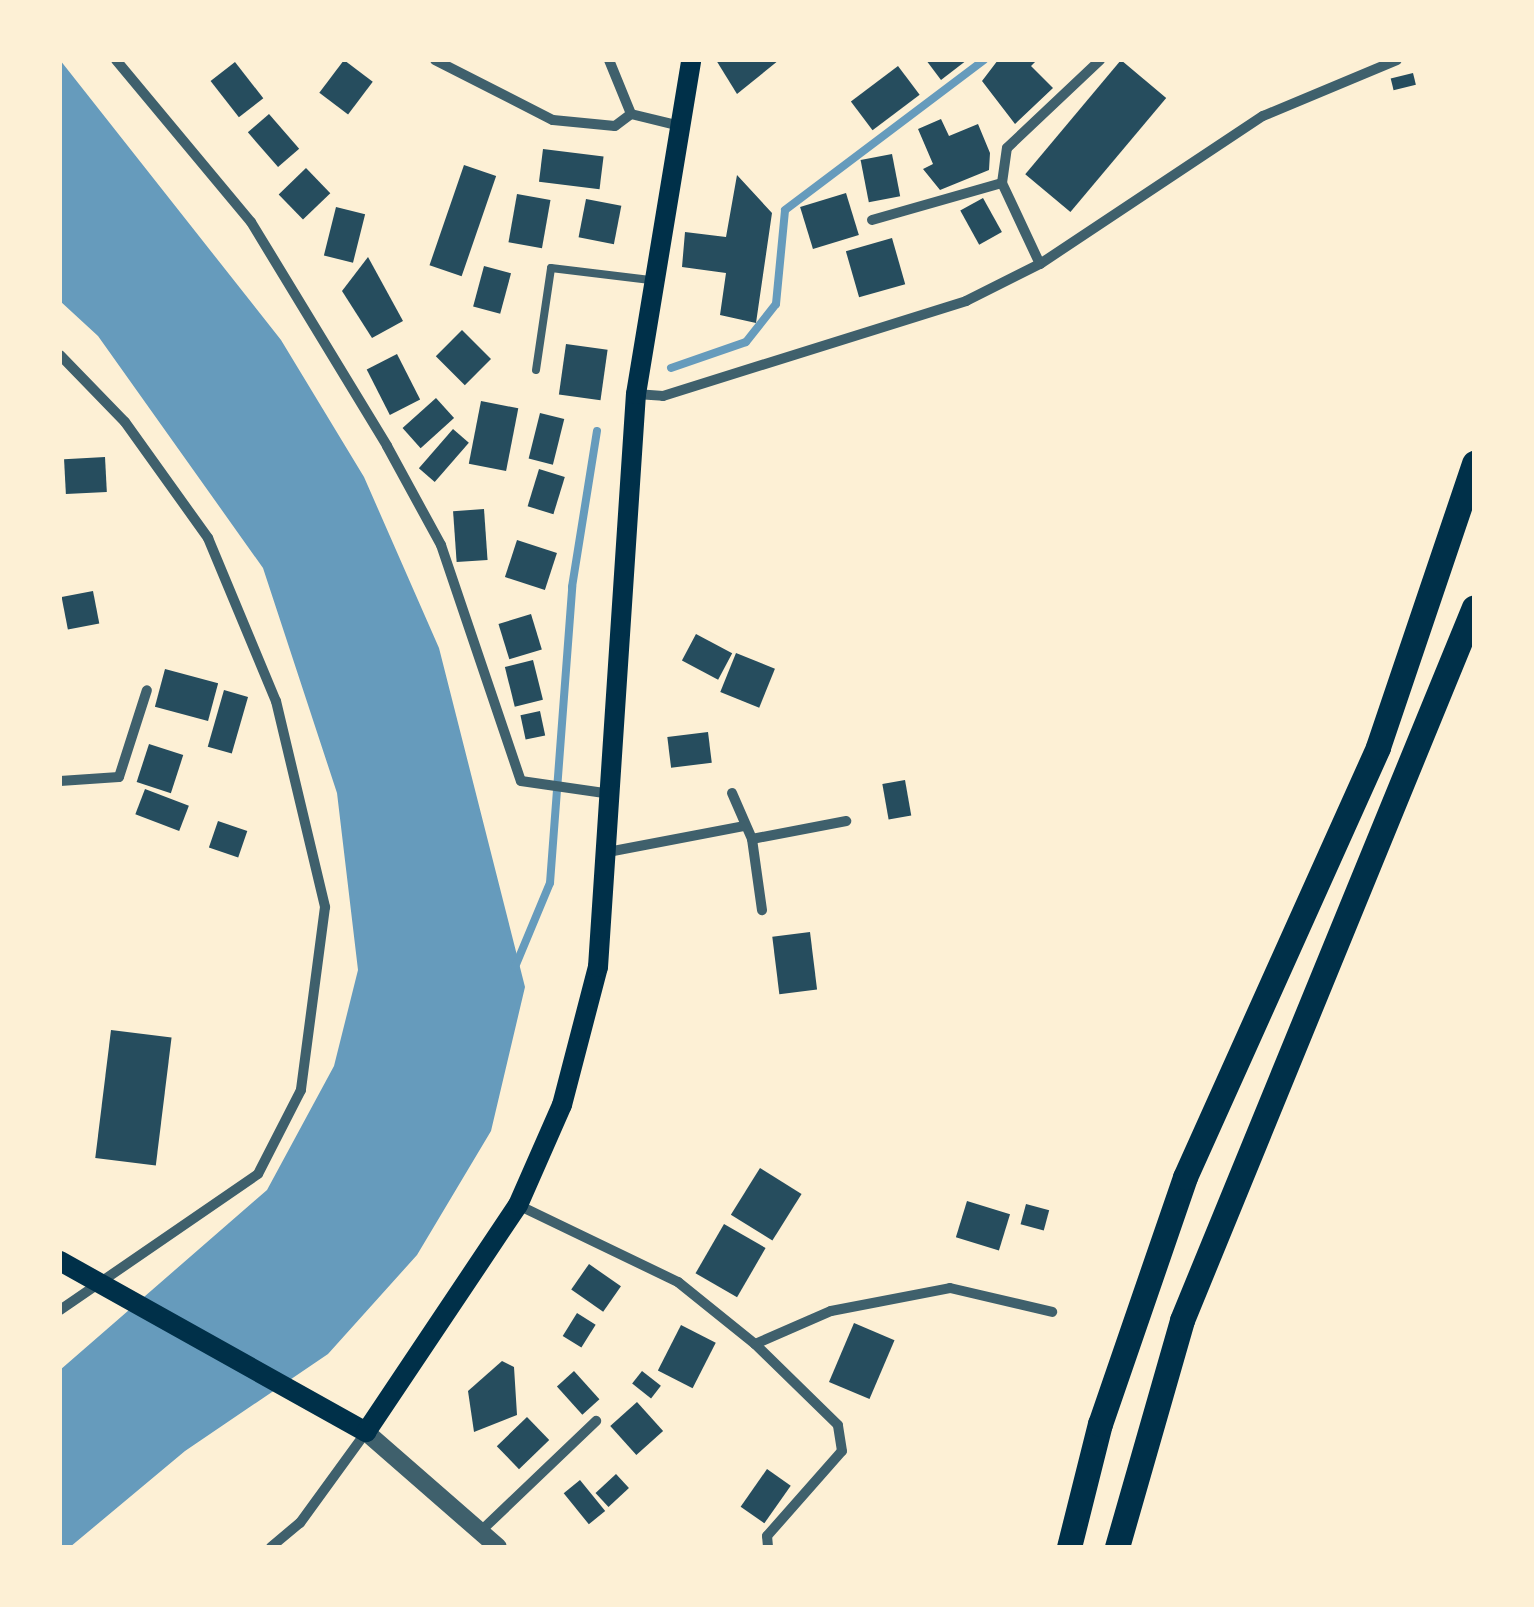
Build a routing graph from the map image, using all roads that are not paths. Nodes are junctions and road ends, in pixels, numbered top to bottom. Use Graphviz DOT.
graph roads {
  1 [pos="116,60"];
  2 [pos="435,60"];
  3 [pos="610,60"];
  4 [pos="691,60"];
  5 [pos="1100,60"];
  6 [pos="1397,60"];
  7 [pos="632,114"];
  8 [pos="676,126"];
  9 [pos="1002,183"];
  10 [pos="872,220"];
  11 [pos="1040,264"];
  12 [pos="650,280"];
  13 [pos="60,355"];
  14 [pos="536,370"];
  15 [pos="636,394"];
  16 [pos="1474,463"];
  17 [pos="1474,607"];
  18 [pos="147,690"];
  19 [pos="60,781"];
  20 [pos="732,793"];
  21 [pos="612,794"];
  22 [pos="846,821"];
  23 [pos="744,826"];
  24 [pos="752,839"];
  25 [pos="608,852"];
  26 [pos="762,910"];
  27 [pos="518,1205"];
  28 [pos="60,1261"];
  29 [pos="105,1286"];
  30 [pos="60,1310"];
  31 [pos="1052,1312"];
  32 [pos="755,1344"];
  33 [pos="596,1421"];
  34 [pos="366,1432"];
  35 [pos="482,1530"];
  36 [pos="271,1547"];
  37 [pos="498,1547"];
  38 [pos="768,1547"];
  39 [pos="1070,1547"];
  40 [pos="1117,1547"];
  1 -- 21 [label="street"];
  2 -- 7 [label="street"];
  3 -- 7 [label="street"];
  4 -- 8 [label="main road"];
  5 -- 9 [label="street"];
  6 -- 11 [label="street"];
  7 -- 8 [label="street"];
  8 -- 12 [label="main road"];
  9 -- 10 [label="street"];
  9 -- 11 [label="street"];
  11 -- 15 [label="street"];
  12 -- 14 [label="lane"];
  12 -- 15 [label="main road"];
  13 -- 29 [label="street"];
  15 -- 21 [label="main road"];
  16 -- 39 [label="highway"];
  17 -- 40 [label="highway"];
  18 -- 19 [label="street"];
  20 -- 23 [label="street"];
  21 -- 25 [label="main road"];
  22 -- 24 [label="street"];
  23 -- 24 [label="street"];
  23 -- 25 [label="street"];
  24 -- 26 [label="street"];
  25 -- 27 [label="main road"];
  27 -- 32 [label="street"];
  27 -- 34 [label="main road"];
  28 -- 29 [label="main road"];
  29 -- 30 [label="street"];
  29 -- 34 [label="main road"];
  31 -- 32 [label="street"];
  32 -- 38 [label="street"];
  33 -- 35 [label="street"];
  34 -- 35 [label="street"];
  34 -- 36 [label="street"];
  35 -- 37 [label="street"];
}
